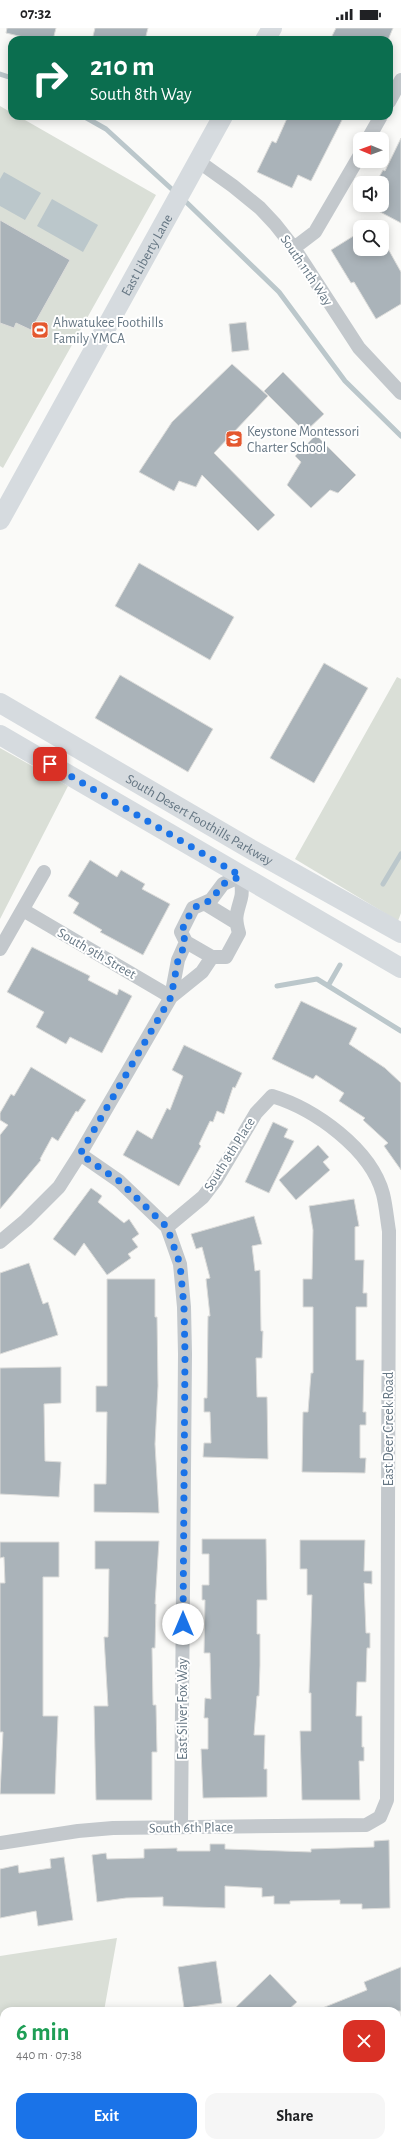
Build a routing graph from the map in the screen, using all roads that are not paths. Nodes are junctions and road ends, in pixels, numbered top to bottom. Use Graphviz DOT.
graph roads {
  1 [pos="401,80"];
  2 [pos="393,95"];
  3 [pos="221,120"];
  4 [pos="379,120"];
  5 [pos="372,132"];
  6 [pos="353,166"];
  7 [pos="194,168"];
  8 [pos="294,248"];
  9 [pos="401,393"];
  10 [pos="0,520"];
  11 [pos="0,703"];
  12 [pos="0,736"];
  13 [pos="44,872"];
  14 [pos="241,876"];
  15 [pos="204,903"];
  16 [pos="22,910"];
  17 [pos="236,922"];
  18 [pos="401,934"];
  19 [pos="186,942"];
  20 [pos="0,949"];
  21 [pos="212,957"];
  22 [pos="401,968"];
  23 [pos="171,997"];
  24 [pos="272,1096"];
  25 [pos="80,1154"];
  26 [pos="167,1227"];
  27 [pos="0,1242"];
  28 [pos="380,1817"];
  29 [pos="182,1826"];
  30 [pos="0,1843"];
  1 -- 2 [label="street"];
  3 -- 7 [label="street, East Liberty Lane"];
  4 -- 5 [label="street"];
  6 -- 8 [label="street"];
  7 -- 8 [label="street, South 11th Way"];
  7 -- 10 [label="street, East Liberty Lane"];
  8 -- 9 [label="street, South 11th Way"];
  11 -- 18 [label="street, South Desert Foothills Parkway"];
  12 -- 14 [label="street, South Desert Foothills Parkway"];
  13 -- 16 [label="street"];
  14 -- 15 [label="street"];
  14 -- 17 [label="street"];
  14 -- 22 [label="street, South Desert Foothills Parkway"];
  15 -- 17 [label="street"];
  15 -- 19 [label="street"];
  16 -- 20 [label="street"];
  16 -- 23 [label="street, South 9th Street"];
  17 -- 21 [label="street"];
  19 -- 21 [label="street"];
  19 -- 23 [label="street"];
  21 -- 23 [label="street"];
  23 -- 25 [label="street"];
  24 -- 26 [label="street, South 8th Place"];
  24 -- 28 [label="street, East Deer Creek Road"];
  25 -- 26 [label="street, East Silver Fox Way"];
  25 -- 27 [label="street"];
  26 -- 29 [label="street, East Silver Fox Way"];
  28 -- 29 [label="street, South 6th Place"];
  29 -- 30 [label="street, South 6th Place"];
}
